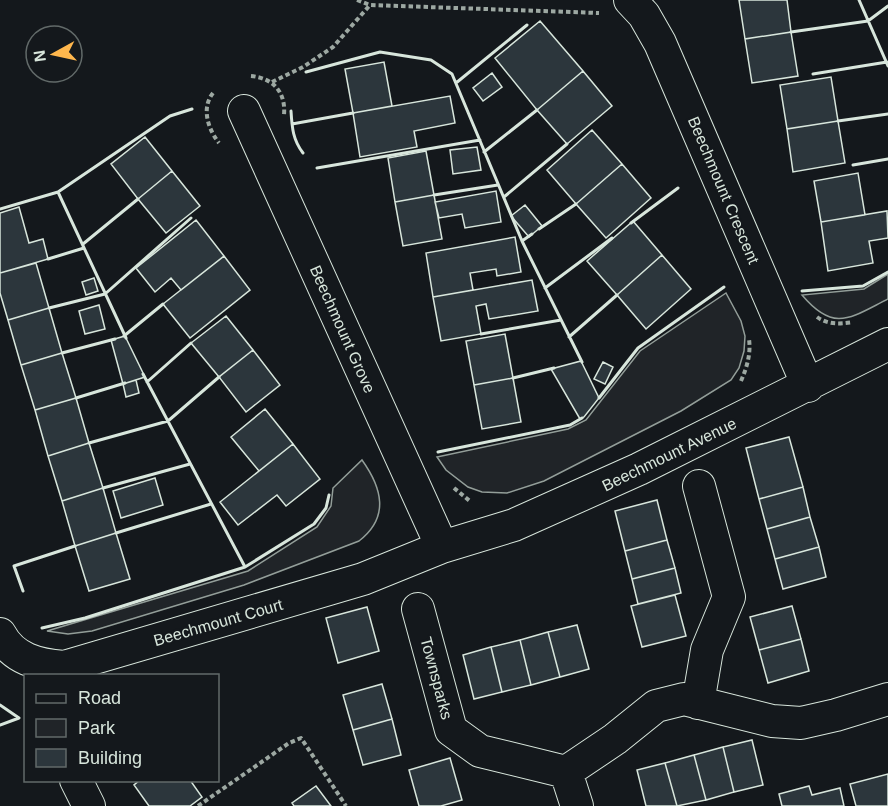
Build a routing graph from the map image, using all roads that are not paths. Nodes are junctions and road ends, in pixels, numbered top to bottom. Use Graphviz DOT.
graph roads {
  1 [pos="630,0"];
  2 [pos="244,111"];
  3 [pos="888,344"];
  4 [pos="808,386"];
  5 [pos="699,486"];
  6 [pos="442,547"];
  7 [pos="418,609"];
  8 [pos="0,634"];
  9 [pos="888,699"];
  10 [pos="698,703"];
  11 [pos="566,772"];
  12 [pos="77,782"];
  13 [pos="89,806"];
  14 [pos="577,806"];
  1 -- 4 [label="street, Beechmount Crescent"];
  2 -- 6 [label="street, Beechmount Grove"];
  3 -- 4 [label="street, Beechmount Avenue"];
  4 -- 6 [label="street, Beechmount Avenue"];
  5 -- 10 [label="street"];
  6 -- 8 [label="street, Beechmount Court"];
  7 -- 11 [label="street, Townsparks"];
  9 -- 10 [label="street"];
  10 -- 11 [label="street"];
  11 -- 14 [label="street"];
  12 -- 13 [label="street"];
}
